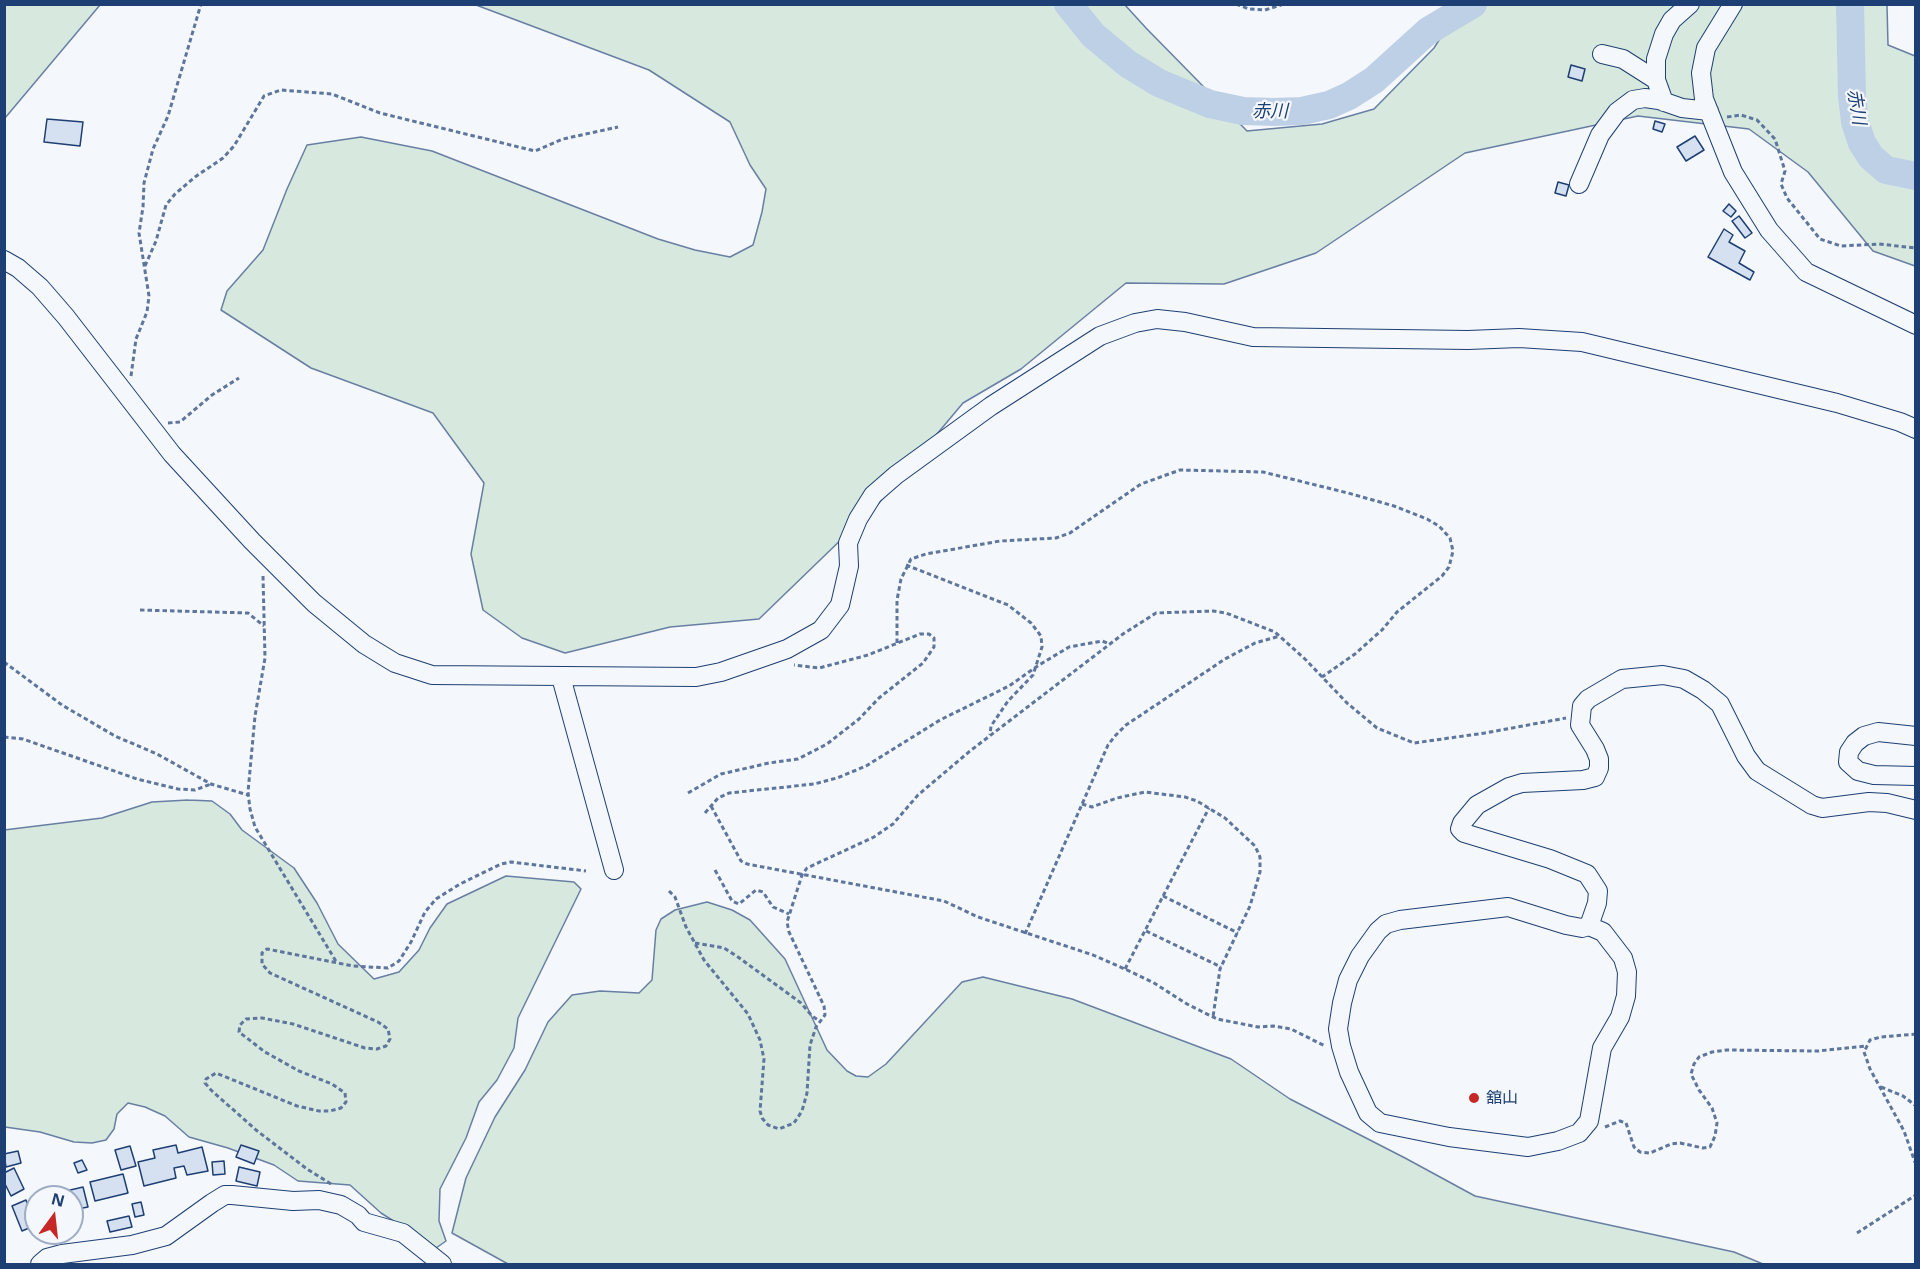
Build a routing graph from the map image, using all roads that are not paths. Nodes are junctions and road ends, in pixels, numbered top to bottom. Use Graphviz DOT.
graph roads {
  1 [pos="1690,4"];
  2 [pos="1733,4"];
  3 [pos="1602,54"];
  4 [pos="1656,80"];
  5 [pos="1664,102"];
  6 [pos="1711,116"];
  7 [pos="1579,183"];
  8 [pos="4,260"];
  9 [pos="1916,325"];
  10 [pos="1916,429"];
  11 [pos="561,677"];
  12 [pos="1916,736"];
  13 [pos="1916,776"];
  14 [pos="1916,810"];
  15 [pos="614,870"];
  16 [pos="1589,926"];
  17 [pos="98,1258"];
  18 [pos="40,1264"];
  19 [pos="442,1264"];
  1 -- 4 [label="street"];
  2 -- 6 [label="street"];
  3 -- 4 [label="street"];
  4 -- 5 [label="street"];
  5 -- 6 [label="street"];
  5 -- 7 [label="street"];
  6 -- 9 [label="street"];
  8 -- 11 [label="street"];
  10 -- 11 [label="street"];
  11 -- 15 [label="street"];
  12 -- 13 [label="street"];
  14 -- 16 [label="street"];
  16 -- 16 [label="street"];
  17 -- 18 [label="street"];
  17 -- 19 [label="street"];
}
